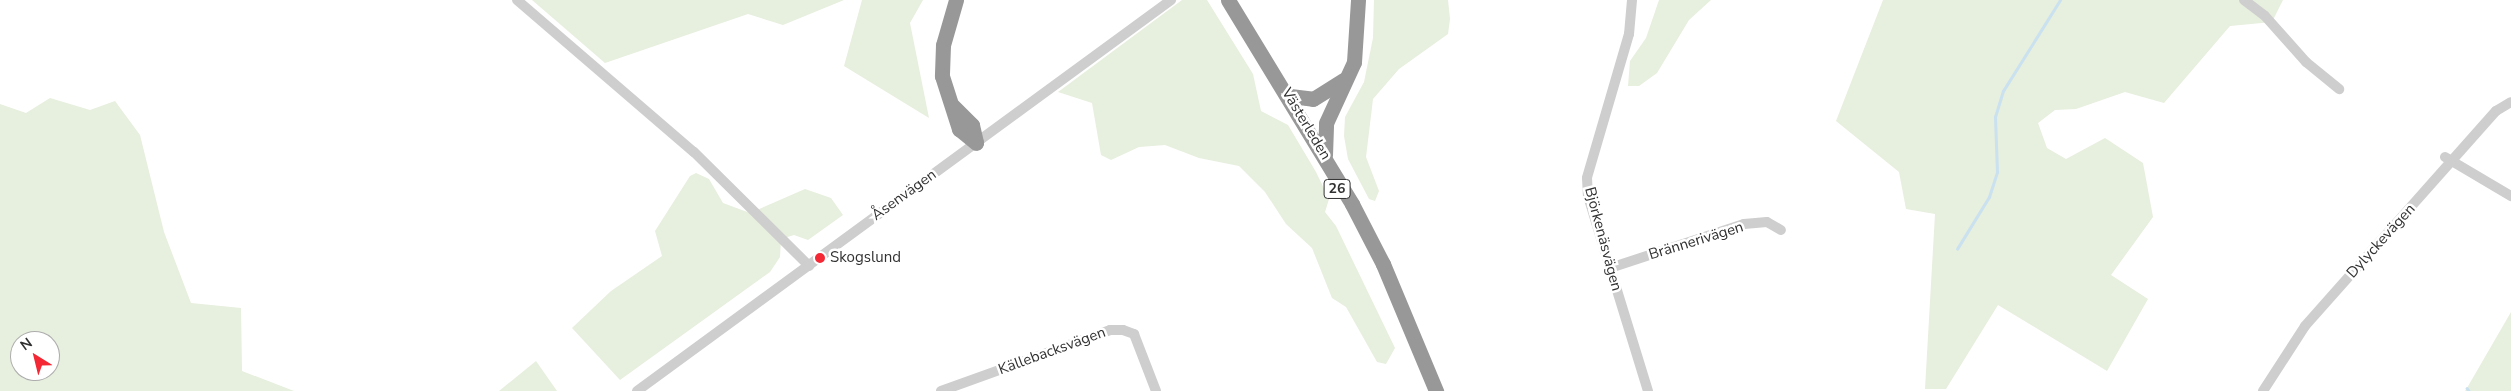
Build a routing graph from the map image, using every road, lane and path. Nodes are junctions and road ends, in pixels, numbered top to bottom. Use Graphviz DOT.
graph roads {
  1 [pos="517,0"];
  2 [pos="956,0"];
  3 [pos="1172,0"];
  4 [pos="1222,0"];
  5 [pos="1228,0"];
  6 [pos="1358,0"];
  7 [pos="1632,0"];
  8 [pos="2244,0"];
  9 [pos="1350,76"];
  10 [pos="2339,89"];
  11 [pos="1290,96"];
  12 [pos="2511,102"];
  13 [pos="976,143"];
  14 [pos="1325,156"];
  15 [pos="2448,160"];
  16 [pos="2511,196"];
  17 [pos="1781,230"];
  18 [pos="809,266"];
  19 [pos="1610,268"];
  20 [pos="637,391"];
  21 [pos="941,391"];
  22 [pos="1156,391"];
  23 [pos="1428,391"];
  24 [pos="1436,391"];
  25 [pos="1648,391"];
  26 [pos="2264,391"];
  1 -- 18 [label="street"];
  2 -- 13 [label="highway"];
  3 -- 13 [label="street, Åsenvägen"];
  4 -- 23 [label="highway, Västerleden / 26"];
  5 -- 11 [label="highway, Västerleden / 26"];
  6 -- 9 [label="highway"];
  7 -- 19 [label="street, Björkenäsvägen"];
  8 -- 10 [label="street"];
  9 -- 11 [label="highway"];
  9 -- 14 [label="highway"];
  11 -- 14 [label="highway, Västerleden / 26"];
  12 -- 15 [label="street, Dylyckevägen"];
  13 -- 18 [label="street, Åsenvägen"];
  14 -- 24 [label="highway, Västerleden / 26"];
  15 -- 16 [label="street"];
  15 -- 26 [label="street, Dylyckevägen"];
  17 -- 19 [label="street, Brännerivägen"];
  18 -- 20 [label="street, Åsenvägen"];
  19 -- 25 [label="street, Björkenäsvägen"];
  21 -- 22 [label="street, Källebacksvägen"];
}
